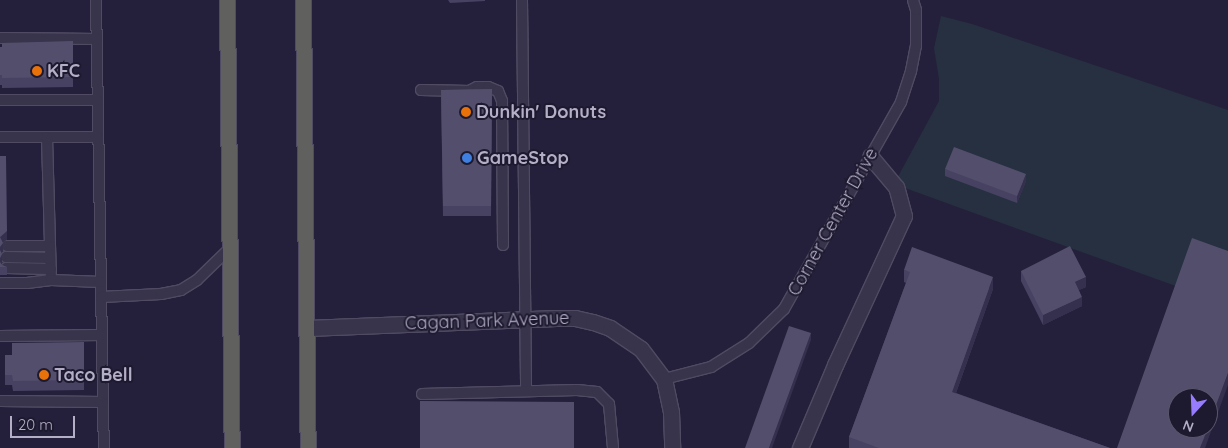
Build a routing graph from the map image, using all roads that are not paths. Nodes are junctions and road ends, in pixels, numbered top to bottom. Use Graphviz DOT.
graph roads {
  1 [pos="96,0"];
  2 [pos="228,0"];
  3 [pos="303,0"];
  4 [pos="522,0"];
  5 [pos="913,0"];
  6 [pos="0,38"];
  7 [pos="97,39"];
  8 [pos="421,90"];
  9 [pos="0,100"];
  10 [pos="98,100"];
  11 [pos="0,137"];
  12 [pos="47,137"];
  13 [pos="98,137"];
  14 [pos="870,156"];
  15 [pos="503,245"];
  16 [pos="7,246"];
  17 [pos="50,246"];
  18 [pos="230,248"];
  19 [pos="6,258"];
  20 [pos="50,258"];
  21 [pos="6,268"];
  22 [pos="51,275"];
  23 [pos="101,282"];
  24 [pos="0,283"];
  25 [pos="101,297"];
  26 [pos="525,319"];
  27 [pos="307,328"];
  28 [pos="0,336"];
  29 [pos="102,336"];
  30 [pos="664,380"];
  31 [pos="526,391"];
  32 [pos="422,394"];
  33 [pos="0,401"];
  34 [pos="103,402"];
  35 [pos="104,448"];
  36 [pos="232,448"];
  37 [pos="308,448"];
  38 [pos="612,448"];
  39 [pos="672,448"];
  40 [pos="800,448"];
  1 -- 7 [label="lane"];
  2 -- 18 [label="highway"];
  3 -- 27 [label="highway"];
  4 -- 26 [label="lane"];
  5 -- 14 [label="lane, Corner Center Drive"];
  6 -- 7 [label="lane"];
  7 -- 10 [label="lane"];
  8 -- 15 [label="lane"];
  9 -- 10 [label="lane"];
  10 -- 13 [label="lane"];
  11 -- 12 [label="lane"];
  12 -- 13 [label="lane"];
  12 -- 17 [label="lane"];
  13 -- 23 [label="lane"];
  14 -- 30 [label="lane, Corner Center Drive"];
  14 -- 40 [label="street"];
  16 -- 17 [label="lane"];
  17 -- 20 [label="lane"];
  18 -- 25 [label="lane"];
  18 -- 36 [label="highway"];
  19 -- 20 [label="lane"];
  20 -- 22 [label="lane"];
  21 -- 22 [label="lane"];
  22 -- 23 [label="lane"];
  22 -- 24 [label="lane"];
  23 -- 25 [label="lane"];
  25 -- 29 [label="lane"];
  26 -- 27 [label="street, Cagan Park Avenue"];
  26 -- 30 [label="street, Cagan Park Avenue"];
  26 -- 31 [label="lane"];
  27 -- 37 [label="highway"];
  28 -- 29 [label="lane"];
  29 -- 34 [label="lane"];
  30 -- 39 [label="street, Cagan Park Avenue"];
  31 -- 32 [label="lane"];
  31 -- 38 [label="lane"];
  33 -- 34 [label="lane"];
  34 -- 35 [label="lane"];
}
